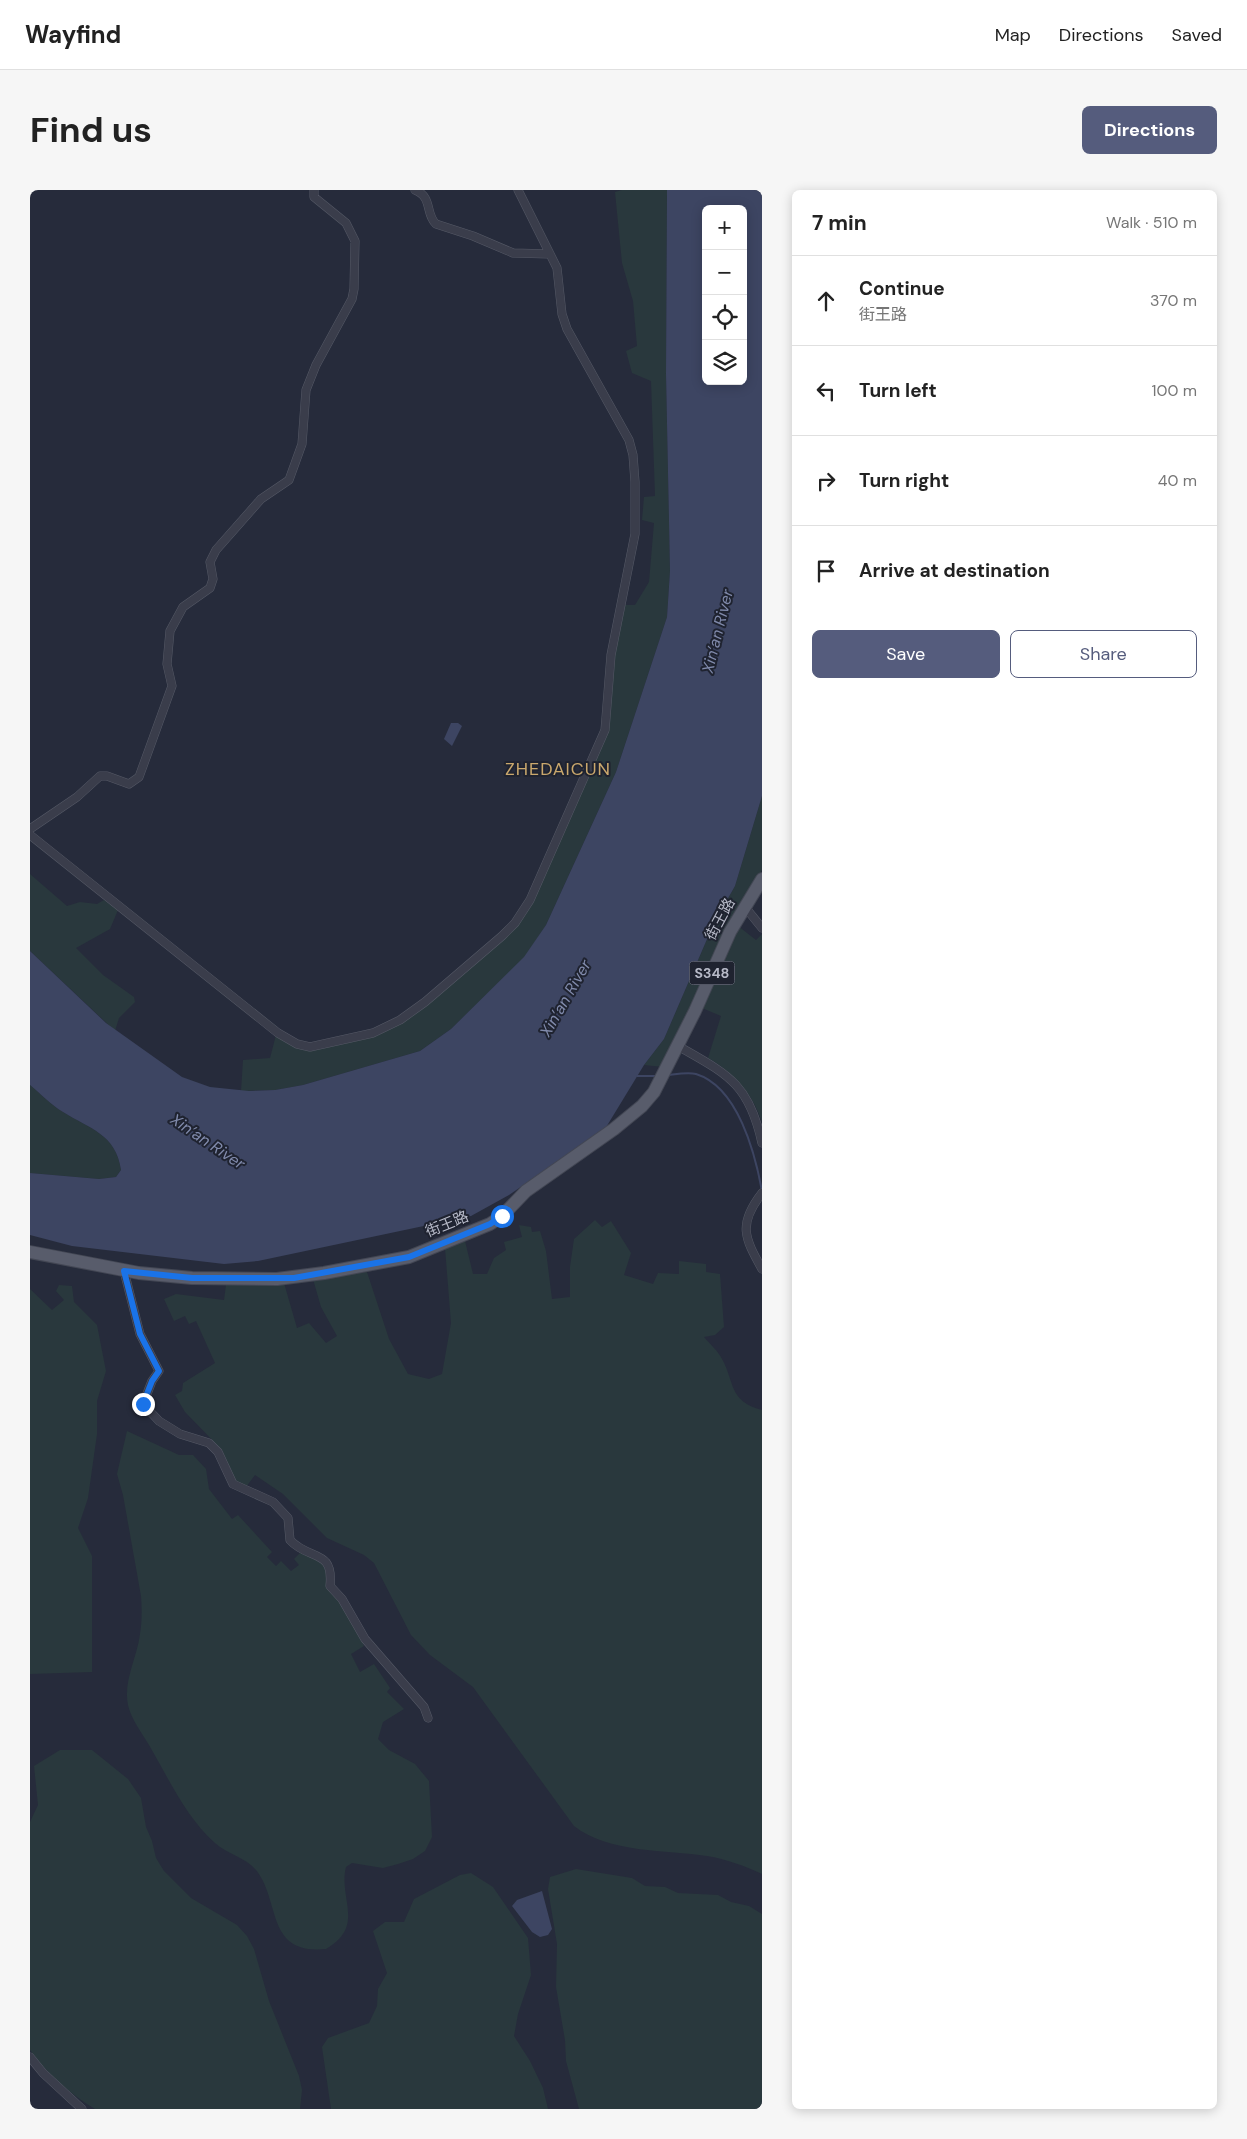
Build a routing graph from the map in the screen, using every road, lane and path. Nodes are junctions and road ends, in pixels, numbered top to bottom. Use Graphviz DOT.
graph roads {
  1 [pos="314,190"];
  2 [pos="415,190"];
  3 [pos="518,190"];
  4 [pos="550,254"];
  5 [pos="30,829"];
  6 [pos="30,835"];
  7 [pos="762,879"];
  8 [pos="745,907"];
  9 [pos="762,928"];
  10 [pos="678,1046"];
  11 [pos="762,1143"];
  12 [pos="762,1193"];
  13 [pos="30,1252"];
  14 [pos="762,1269"];
  15 [pos="124,1271"];
  16 [pos="428,1718"];
  17 [pos="30,2057"];
  18 [pos="82,2109"];
  1 -- 5 [label="street"];
  2 -- 4 [label="street"];
  3 -- 4 [label="street"];
  4 -- 6 [label="street"];
  7 -- 8 [label="main road, 街王路 / S348"];
  8 -- 9 [label="street"];
  8 -- 10 [label="main road, 街王路 / S348"];
  10 -- 11 [label="street"];
  10 -- 15 [label="main road, 街王路 / S348"];
  12 -- 14 [label="street"];
  13 -- 15 [label="main road, 街王路 / S348"];
  15 -- 16 [label="street"];
  17 -- 18 [label="street"];
}
